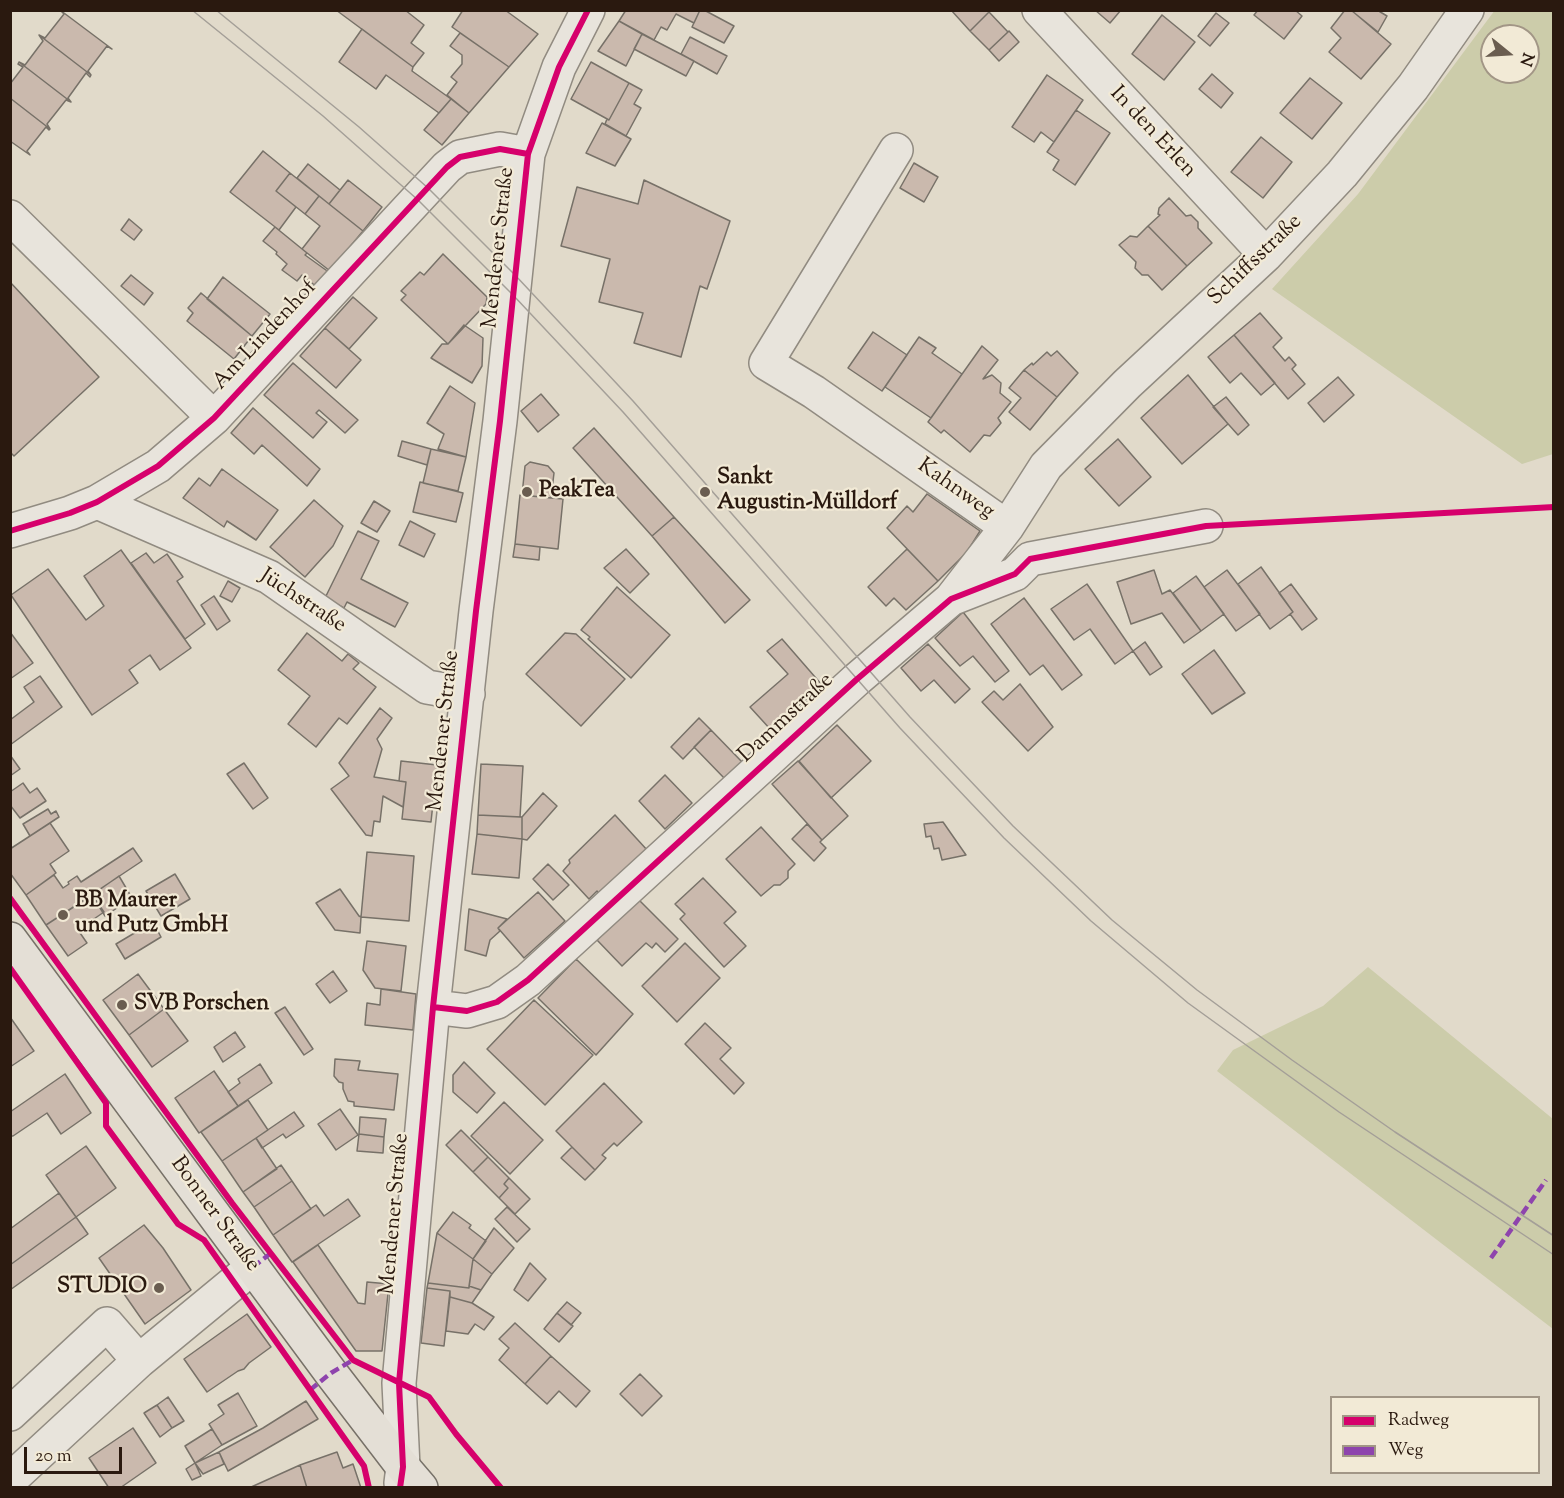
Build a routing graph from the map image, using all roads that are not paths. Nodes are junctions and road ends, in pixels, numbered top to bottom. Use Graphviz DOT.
graph roads {
  1 [pos="588,10"];
  2 [pos="1039,10"];
  3 [pos="1467,10"];
  4 [pos="896,150"];
  5 [pos="528,154"];
  6 [pos="10,217"];
  7 [pos="1266,255"];
  8 [pos="214,418"];
  9 [pos="1028,495"];
  10 [pos="98,502"];
  11 [pos="1206,526"];
  12 [pos="1007,527"];
  13 [pos="11,530"];
  14 [pos="1030,559"];
  15 [pos="951,599"];
  16 [pos="468,694"];
  17 [pos="10,939"];
  18 [pos="433,1007"];
  19 [pos="253,1267"];
  20 [pos="139,1361"];
  21 [pos="10,1414"];
  22 [pos="10,1480"];
  23 [pos="408,1481"];
  1 -- 5 [label="street, Mendener Straße"];
  2 -- 7 [label="street, In den Erlen"];
  3 -- 7 [label="street, Schiffsstraße"];
  4 -- 12 [label="street, Kahnweg"];
  5 -- 8 [label="street, Am Lindenhof"];
  5 -- 16 [label="street, Mendener Straße"];
  6 -- 8 [label="street"];
  7 -- 9 [label="street, Schiffsstraße"];
  8 -- 10 [label="street, Am Lindenhof"];
  9 -- 12 [label="street, Schiffsstraße"];
  9 -- 14 [label="street"];
  10 -- 13 [label="street, Am Lindenhof"];
  10 -- 16 [label="street, Jüchstraße"];
  11 -- 14 [label="street, Dammstraße"];
  12 -- 15 [label="street, Dammstraße"];
  14 -- 15 [label="street, Dammstraße"];
  15 -- 18 [label="street, Dammstraße"];
  16 -- 18 [label="street, Mendener Straße"];
  17 -- 19 [label="main road, Bonner Straße"];
  18 -- 23 [label="street, Mendener Straße"];
  19 -- 20 [label="street"];
  19 -- 23 [label="main road, Bonner Straße"];
  20 -- 21 [label="street"];
  20 -- 22 [label="street"];
}
